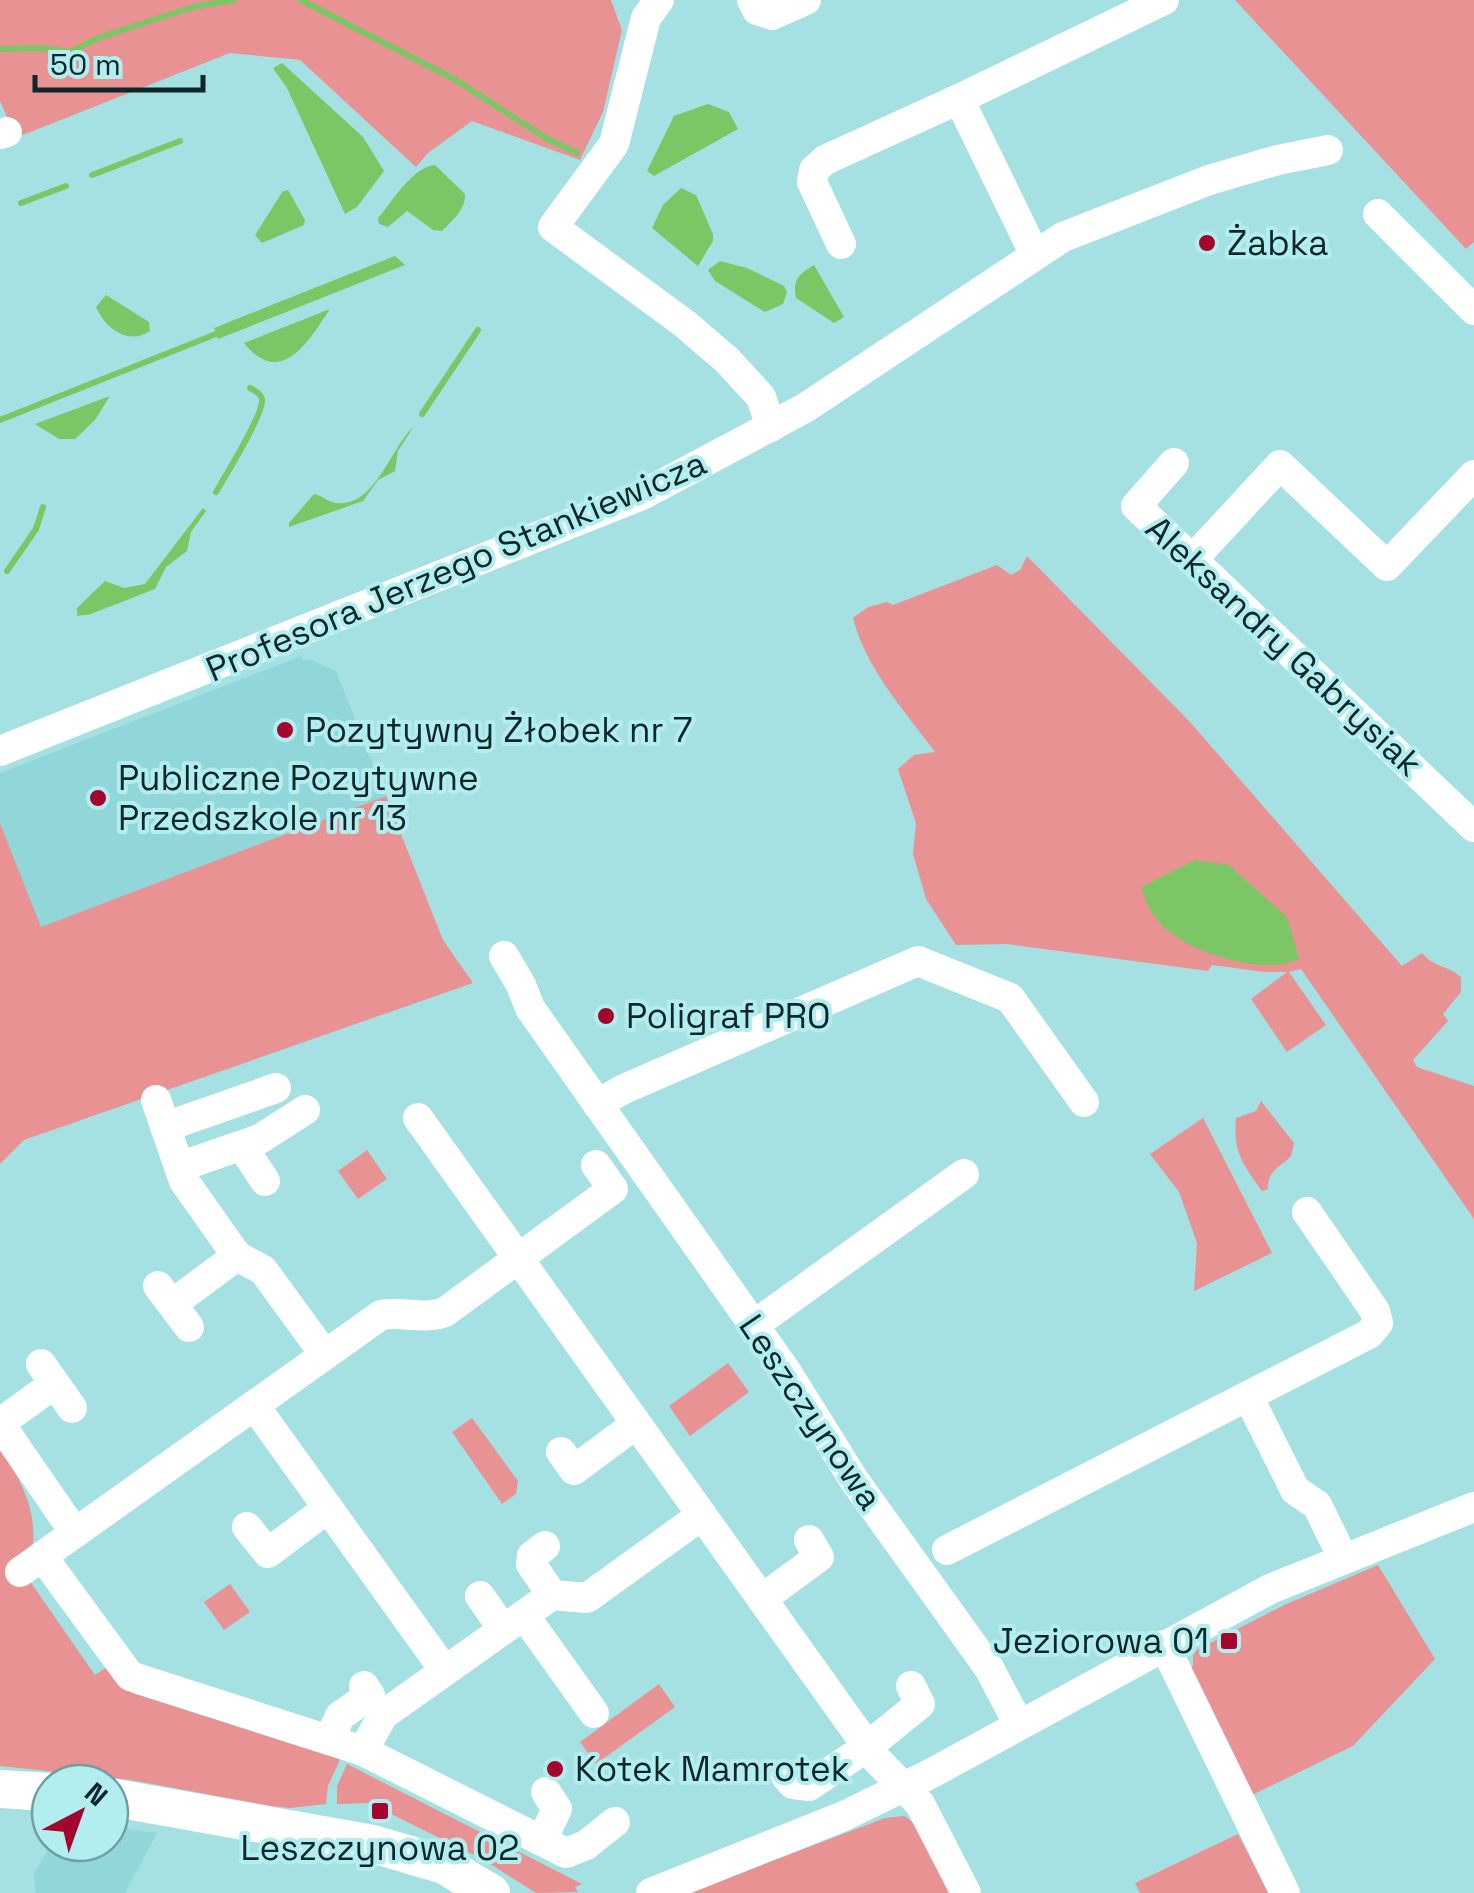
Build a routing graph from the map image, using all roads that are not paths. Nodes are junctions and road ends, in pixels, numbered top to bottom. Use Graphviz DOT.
graph roads {
  1 [pos="659,0"];
  2 [pos="752,0"];
  3 [pos="806,0"];
  4 [pos="1164,0"];
  5 [pos="960,98"];
  6 [pos="1328,150"];
  7 [pos="1378,214"];
  8 [pos="841,244"];
  9 [pos="1036,255"];
  10 [pos="1474,310"];
  11 [pos="771,427"];
  12 [pos="1174,463"];
  13 [pos="1474,476"];
  14 [pos="1192,560"];
  15 [pos="0,750"];
  16 [pos="1474,827"];
  17 [pos="504,956"];
  18 [pos="276,1088"];
  19 [pos="1084,1102"];
  20 [pos="596,1104"];
  21 [pos="305,1110"];
  22 [pos="418,1118"];
  23 [pos="242,1146"];
  24 [pos="179,1167"];
  25 [pos="964,1174"];
  26 [pos="605,1177"];
  27 [pos="265,1181"];
  28 [pos="1307,1212"];
  29 [pos="518,1258"];
  30 [pos="250,1263"];
  31 [pos="173,1306"];
  32 [pos="754,1325"];
  33 [pos="325,1355"];
  34 [pos="56,1385"];
  35 [pos="1248,1396"];
  36 [pos="254,1405"];
  37 [pos="0,1424"];
  38 [pos="636,1424"];
  39 [pos="561,1452"];
  40 [pos="1474,1507"];
  41 [pos="328,1508"];
  42 [pos="702,1515"];
  43 [pos="247,1526"];
  44 [pos="75,1533"];
  45 [pos="808,1540"];
  46 [pos="545,1546"];
  47 [pos="947,1550"];
  48 [pos="1343,1558"];
  49 [pos="552,1594"];
  50 [pos="480,1596"];
  51 [pos="762,1599"];
  52 [pos="514,1622"];
  53 [pos="1164,1645"];
  54 [pos="445,1671"];
  55 [pos="364,1686"];
  56 [pos="911,1686"];
  57 [pos="594,1713"];
  58 [pos="1019,1725"];
  59 [pos="330,1739"];
  60 [pos="867,1747"];
  61 [pos="364,1751"];
  62 [pos="786,1776"];
  63 [pos="903,1788"];
  64 [pos="0,1789"];
  65 [pos="30,1791"];
  66 [pos="546,1792"];
  67 [pos="130,1801"];
  68 [pos="615,1822"];
  69 [pos="554,1847"];
  70 [pos="491,1893"];
  71 [pos="651,1893"];
  72 [pos="966,1893"];
  73 [pos="1285,1893"];
  1 -- 11 [label="street"];
  2 -- 3 [label="street"];
  4 -- 5 [label="street"];
  5 -- 8 [label="street"];
  5 -- 9 [label="street"];
  6 -- 9 [label="street, Profesora Jerzego Stankiewicza"];
  7 -- 10 [label="street"];
  9 -- 11 [label="street, Profesora Jerzego Stankiewicza"];
  11 -- 15 [label="street, Profesora Jerzego Stankiewicza"];
  12 -- 14 [label="street, Aleksandry Gabrysiak"];
  13 -- 14 [label="street"];
  14 -- 16 [label="street, Aleksandry Gabrysiak"];
  17 -- 20 [label="street, Leszczynowa"];
  18 -- 24 [label="street"];
  19 -- 20 [label="street"];
  20 -- 32 [label="street, Leszczynowa"];
  21 -- 23 [label="street"];
  22 -- 29 [label="street"];
  23 -- 24 [label="street"];
  23 -- 27 [label="street"];
  24 -- 30 [label="street"];
  25 -- 32 [label="street"];
  26 -- 29 [label="street"];
  28 -- 35 [label="street"];
  29 -- 33 [label="street"];
  29 -- 38 [label="street"];
  30 -- 31 [label="street"];
  30 -- 33 [label="street"];
  32 -- 58 [label="street, Leszczynowa"];
  33 -- 36 [label="street"];
  34 -- 37 [label="street"];
  35 -- 47 [label="street"];
  35 -- 48 [label="street"];
  36 -- 41 [label="street"];
  36 -- 44 [label="street"];
  37 -- 44 [label="street"];
  38 -- 39 [label="street"];
  38 -- 42 [label="street"];
  40 -- 48 [label="street"];
  41 -- 43 [label="street"];
  41 -- 54 [label="street"];
  42 -- 49 [label="street"];
  42 -- 51 [label="street"];
  44 -- 59 [label="street"];
  45 -- 51 [label="street"];
  46 -- 49 [label="street"];
  48 -- 53 [label="street"];
  49 -- 52 [label="street"];
  50 -- 52 [label="street"];
  51 -- 60 [label="street"];
  52 -- 54 [label="street"];
  52 -- 57 [label="street"];
  53 -- 58 [label="street"];
  53 -- 73 [label="street"];
  54 -- 61 [label="street"];
  55 -- 59 [label="street"];
  56 -- 60 [label="street"];
  58 -- 63 [label="street"];
  59 -- 61 [label="street"];
  60 -- 62 [label="street"];
  60 -- 63 [label="street"];
  61 -- 69 [label="street"];
  63 -- 71 [label="street"];
  63 -- 72 [label="street"];
  64 -- 65 [label="main road"];
  66 -- 69 [label="street"];
  67 -- 70 [label="main road"];
  68 -- 69 [label="street"];
}
